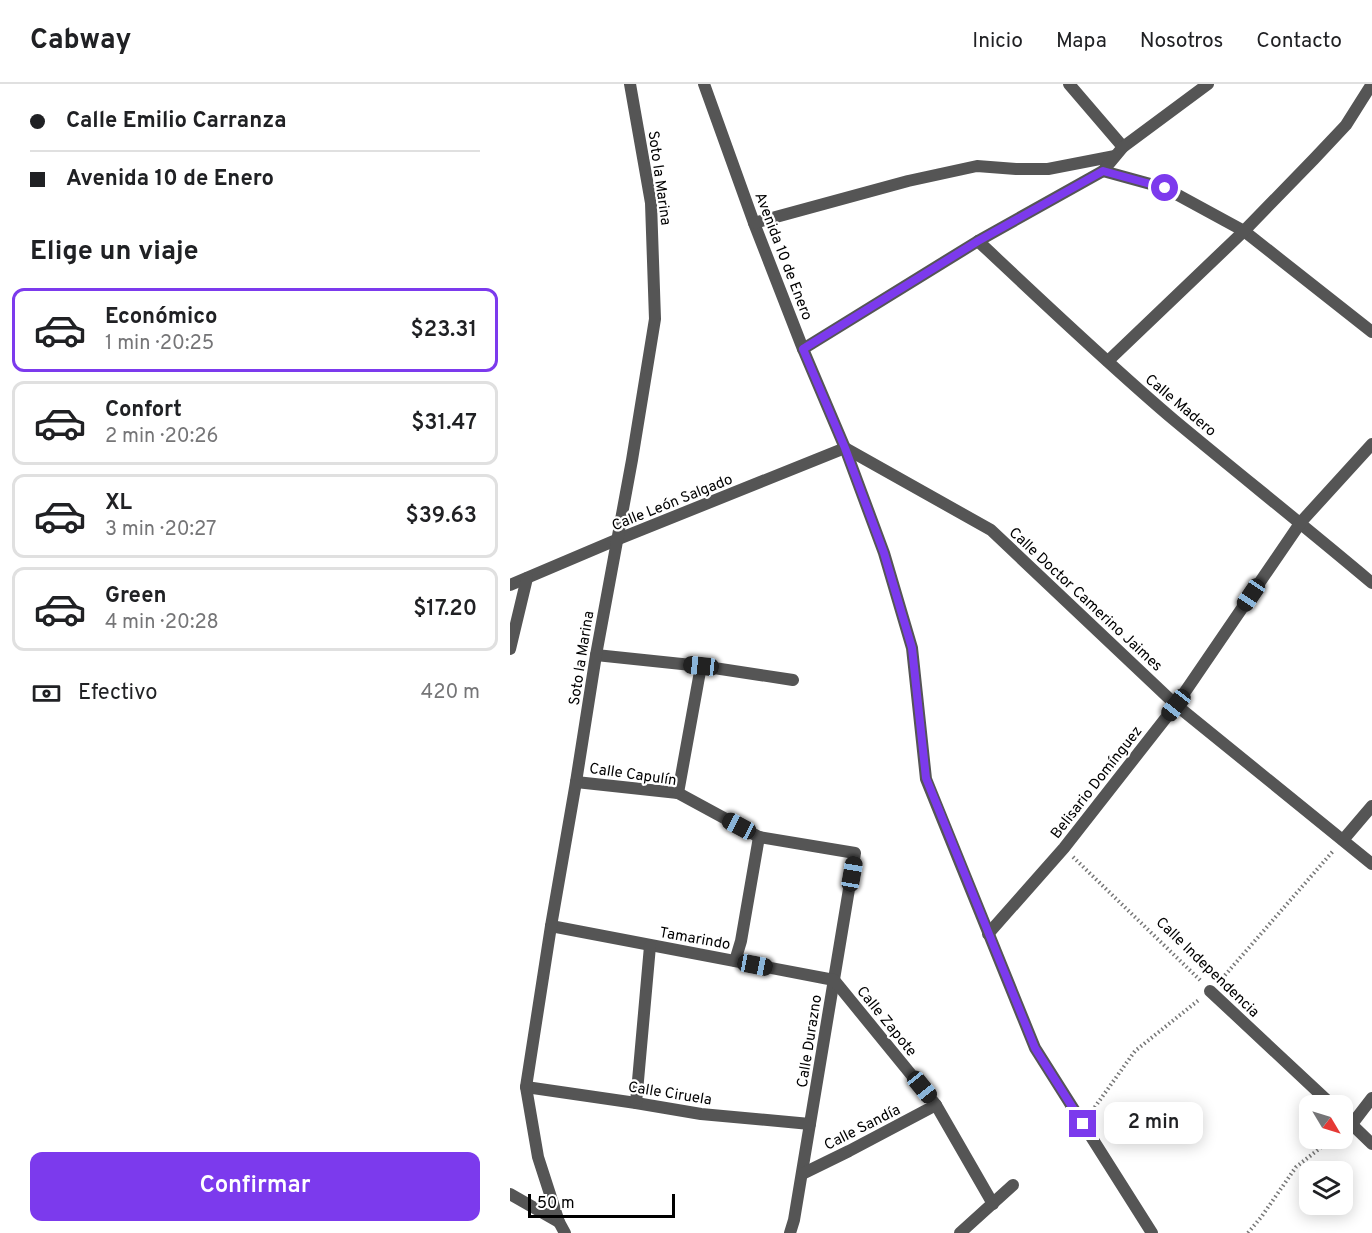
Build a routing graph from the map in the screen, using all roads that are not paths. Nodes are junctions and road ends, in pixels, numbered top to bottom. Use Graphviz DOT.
graph roads {
  1 [pos="630,84"];
  2 [pos="704,84"];
  3 [pos="1069,84"];
  4 [pos="1204,85"];
  5 [pos="1370,86"];
  6 [pos="1119,152"];
  7 [pos="1103,171"];
  8 [pos="754,223"];
  9 [pos="1244,231"];
  10 [pos="978,241"];
  11 [pos="1372,332"];
  12 [pos="803,349"];
  13 [pos="1108,362"];
  14 [pos="1372,444"];
  15 [pos="845,448"];
  16 [pos="1300,522"];
  17 [pos="616,540"];
  18 [pos="527,578"];
  19 [pos="1372,583"];
  20 [pos="510,585"];
  21 [pos="510,649"];
  22 [pos="596,655"];
  23 [pos="701,666"];
  24 [pos="793,680"];
  25 [pos="1176,705"];
  26 [pos="576,782"];
  27 [pos="678,793"];
  28 [pos="1372,806"];
  29 [pos="759,837"];
  30 [pos="1343,840"];
  31 [pos="855,853"];
  32 [pos="1372,864"];
  33 [pos="551,926"];
  34 [pos="988,934"];
  35 [pos="650,946"];
  36 [pos="735,961"];
  37 [pos="834,980"];
  38 [pos="1210,991"];
  39 [pos="526,1087"];
  40 [pos="1321,1095"];
  41 [pos="1372,1098"];
  42 [pos="636,1102"];
  43 [pos="936,1105"];
  44 [pos="1353,1114"];
  45 [pos="810,1124"];
  46 [pos="1353,1125"];
  47 [pos="1372,1144"];
  48 [pos="802,1174"];
  49 [pos="1013,1185"];
  50 [pos="510,1194"];
  51 [pos="993,1204"];
  52 [pos="562,1227"];
  53 [pos="790,1233"];
  54 [pos="960,1233"];
  55 [pos="1152,1233"];
  1 -- 17 [label="street, Soto la Marina"];
  2 -- 8 [label="street, Avenida 10 de Enero"];
  3 -- 6 [label="street"];
  4 -- 6 [label="street"];
  5 -- 9 [label="street"];
  6 -- 7 [label="street"];
  6 -- 8 [label="street"];
  7 -- 9 [label="street"];
  7 -- 10 [label="street"];
  8 -- 12 [label="street, Avenida 10 de Enero"];
  9 -- 11 [label="street"];
  9 -- 13 [label="street"];
  10 -- 12 [label="street"];
  10 -- 13 [label="street, Calle Madero"];
  12 -- 15 [label="street, Avenida 10 de Enero"];
  13 -- 16 [label="street, Calle Madero"];
  14 -- 16 [label="street, Belisario Domínguez"];
  15 -- 17 [label="street, Calle León Salgado"];
  15 -- 25 [label="street, Calle Doctor Camerino Jaimes"];
  15 -- 34 [label="street, Avenida 10 de Enero"];
  16 -- 19 [label="street, Calle Madero"];
  16 -- 25 [label="street, Belisario Domínguez"];
  17 -- 18 [label="street, Calle León Salgado"];
  17 -- 22 [label="street, Soto la Marina"];
  18 -- 20 [label="street, Calle León Salgado"];
  18 -- 21 [label="street"];
  22 -- 23 [label="street"];
  22 -- 26 [label="street, Soto la Marina"];
  23 -- 24 [label="street"];
  23 -- 27 [label="street"];
  25 -- 30 [label="street, Calle Doctor Camerino Jaimes"];
  25 -- 34 [label="street, Belisario Domínguez"];
  26 -- 27 [label="street, Calle Capulín"];
  26 -- 33 [label="street, Soto la Marina"];
  27 -- 29 [label="street, Calle Capulín"];
  28 -- 30 [label="street"];
  29 -- 31 [label="street, Calle Capulín"];
  29 -- 36 [label="street"];
  30 -- 32 [label="street, Calle Doctor Camerino Jaimes"];
  31 -- 37 [label="street, Calle Durazno"];
  33 -- 35 [label="street, Tamarindo"];
  33 -- 39 [label="street, Soto la Marina"];
  34 -- 55 [label="street, Avenida 10 de Enero"];
  35 -- 36 [label="street, Tamarindo"];
  35 -- 42 [label="street"];
  36 -- 37 [label="street, Tamarindo"];
  37 -- 43 [label="street, Calle Zapote"];
  37 -- 45 [label="street, Calle Durazno"];
  38 -- 40 [label="street, Calle Independencia"];
  39 -- 42 [label="street, Calle Ciruela"];
  39 -- 52 [label="street, Soto la Marina"];
  41 -- 44 [label="street"];
  42 -- 45 [label="street, Calle Ciruela"];
  43 -- 48 [label="street, Calle Sandía"];
  43 -- 51 [label="street, Calle Zapote"];
  45 -- 48 [label="street, Calle Durazno"];
  46 -- 47 [label="street"];
  48 -- 53 [label="street, Calle Durazno"];
  49 -- 51 [label="street"];
  50 -- 52 [label="street"];
  51 -- 54 [label="street"];
}
